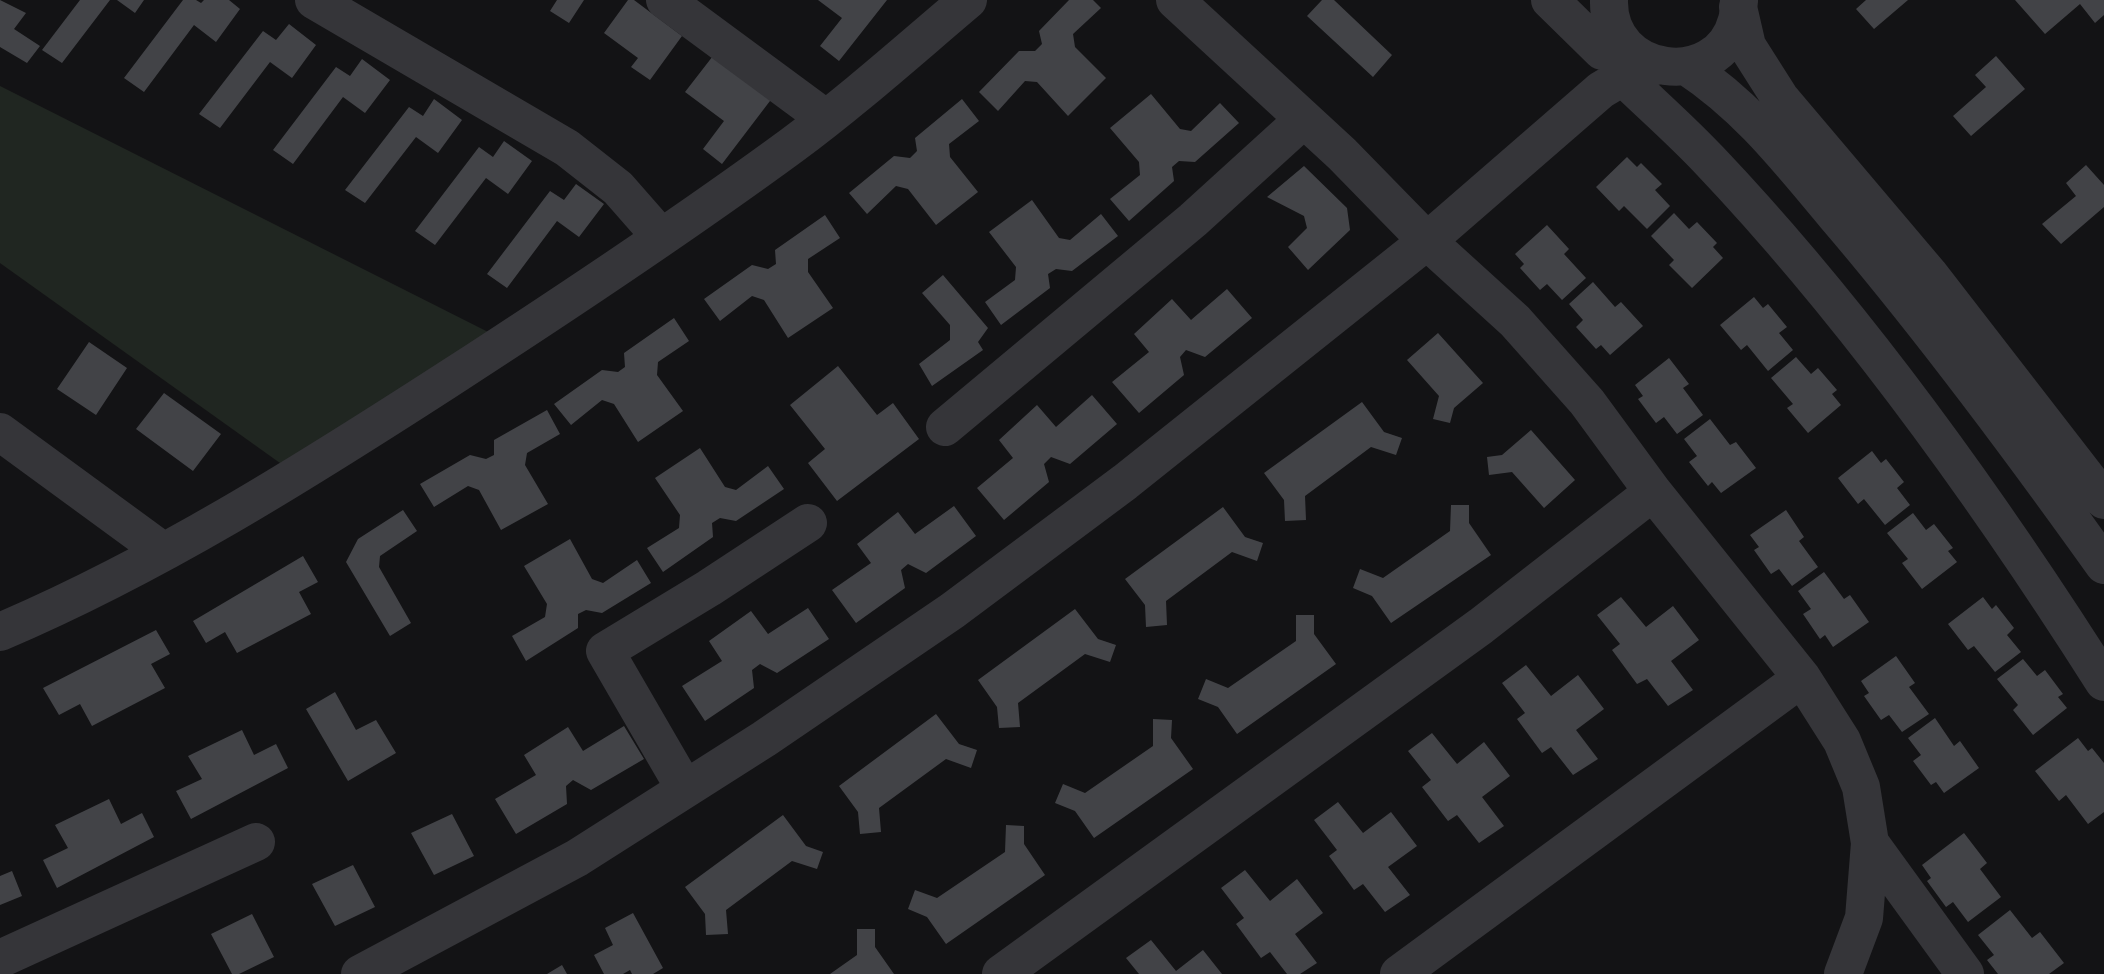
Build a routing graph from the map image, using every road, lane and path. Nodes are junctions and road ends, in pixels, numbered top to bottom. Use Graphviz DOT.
graph roads {
  1 [pos="314,0"];
  2 [pos="665,0"];
  3 [pos="968,0"];
  4 [pos="1175,0"];
  5 [pos="1550,0"];
  6 [pos="1739,3"];
  7 [pos="1608,6"];
  8 [pos="1642,65"];
  9 [pos="825,118"];
  10 [pos="1304,119"];
  11 [pos="661,237"];
  12 [pos="1427,241"];
  13 [pos="945,427"];
  14 [pos="0,432"];
  15 [pos="1653,492"];
  16 [pos="2104,500"];
  17 [pos="808,523"];
  18 [pos="164,552"];
  19 [pos="2104,565"];
  20 [pos="0,632"];
  21 [pos="1802,678"];
  22 [pos="2104,682"];
  23 [pos="685,789"];
  24 [pos="256,842"];
  25 [pos="1870,843"];
  26 [pos="23,959"];
  27 [pos="360,974"];
  28 [pos="1001,974"];
  29 [pos="1399,974"];
  30 [pos="1843,974"];
  31 [pos="1965,974"];
  1 -- 11 [label="street"];
  2 -- 9 [label="street"];
  3 -- 9 [label="street"];
  4 -- 10 [label="street"];
  5 -- 8 [label="street"];
  6 -- 8 [label="street"];
  6 -- 16 [label="street"];
  7 -- 8 [label="street"];
  7 -- 8 [label="street"];
  8 -- 12 [label="street"];
  8 -- 19 [label="street"];
  8 -- 22 [label="street"];
  9 -- 11 [label="street"];
  10 -- 12 [label="street"];
  10 -- 13 [label="street"];
  11 -- 18 [label="street"];
  12 -- 15 [label="street"];
  12 -- 23 [label="street"];
  14 -- 18 [label="street"];
  15 -- 21 [label="street"];
  15 -- 28 [label="street"];
  17 -- 23 [label="street"];
  18 -- 20 [label="street"];
  21 -- 25 [label="street"];
  21 -- 29 [label="street"];
  23 -- 27 [label="street"];
  24 -- 26 [label="street"];
  25 -- 30 [label="street"];
  25 -- 31 [label="street"];
}
